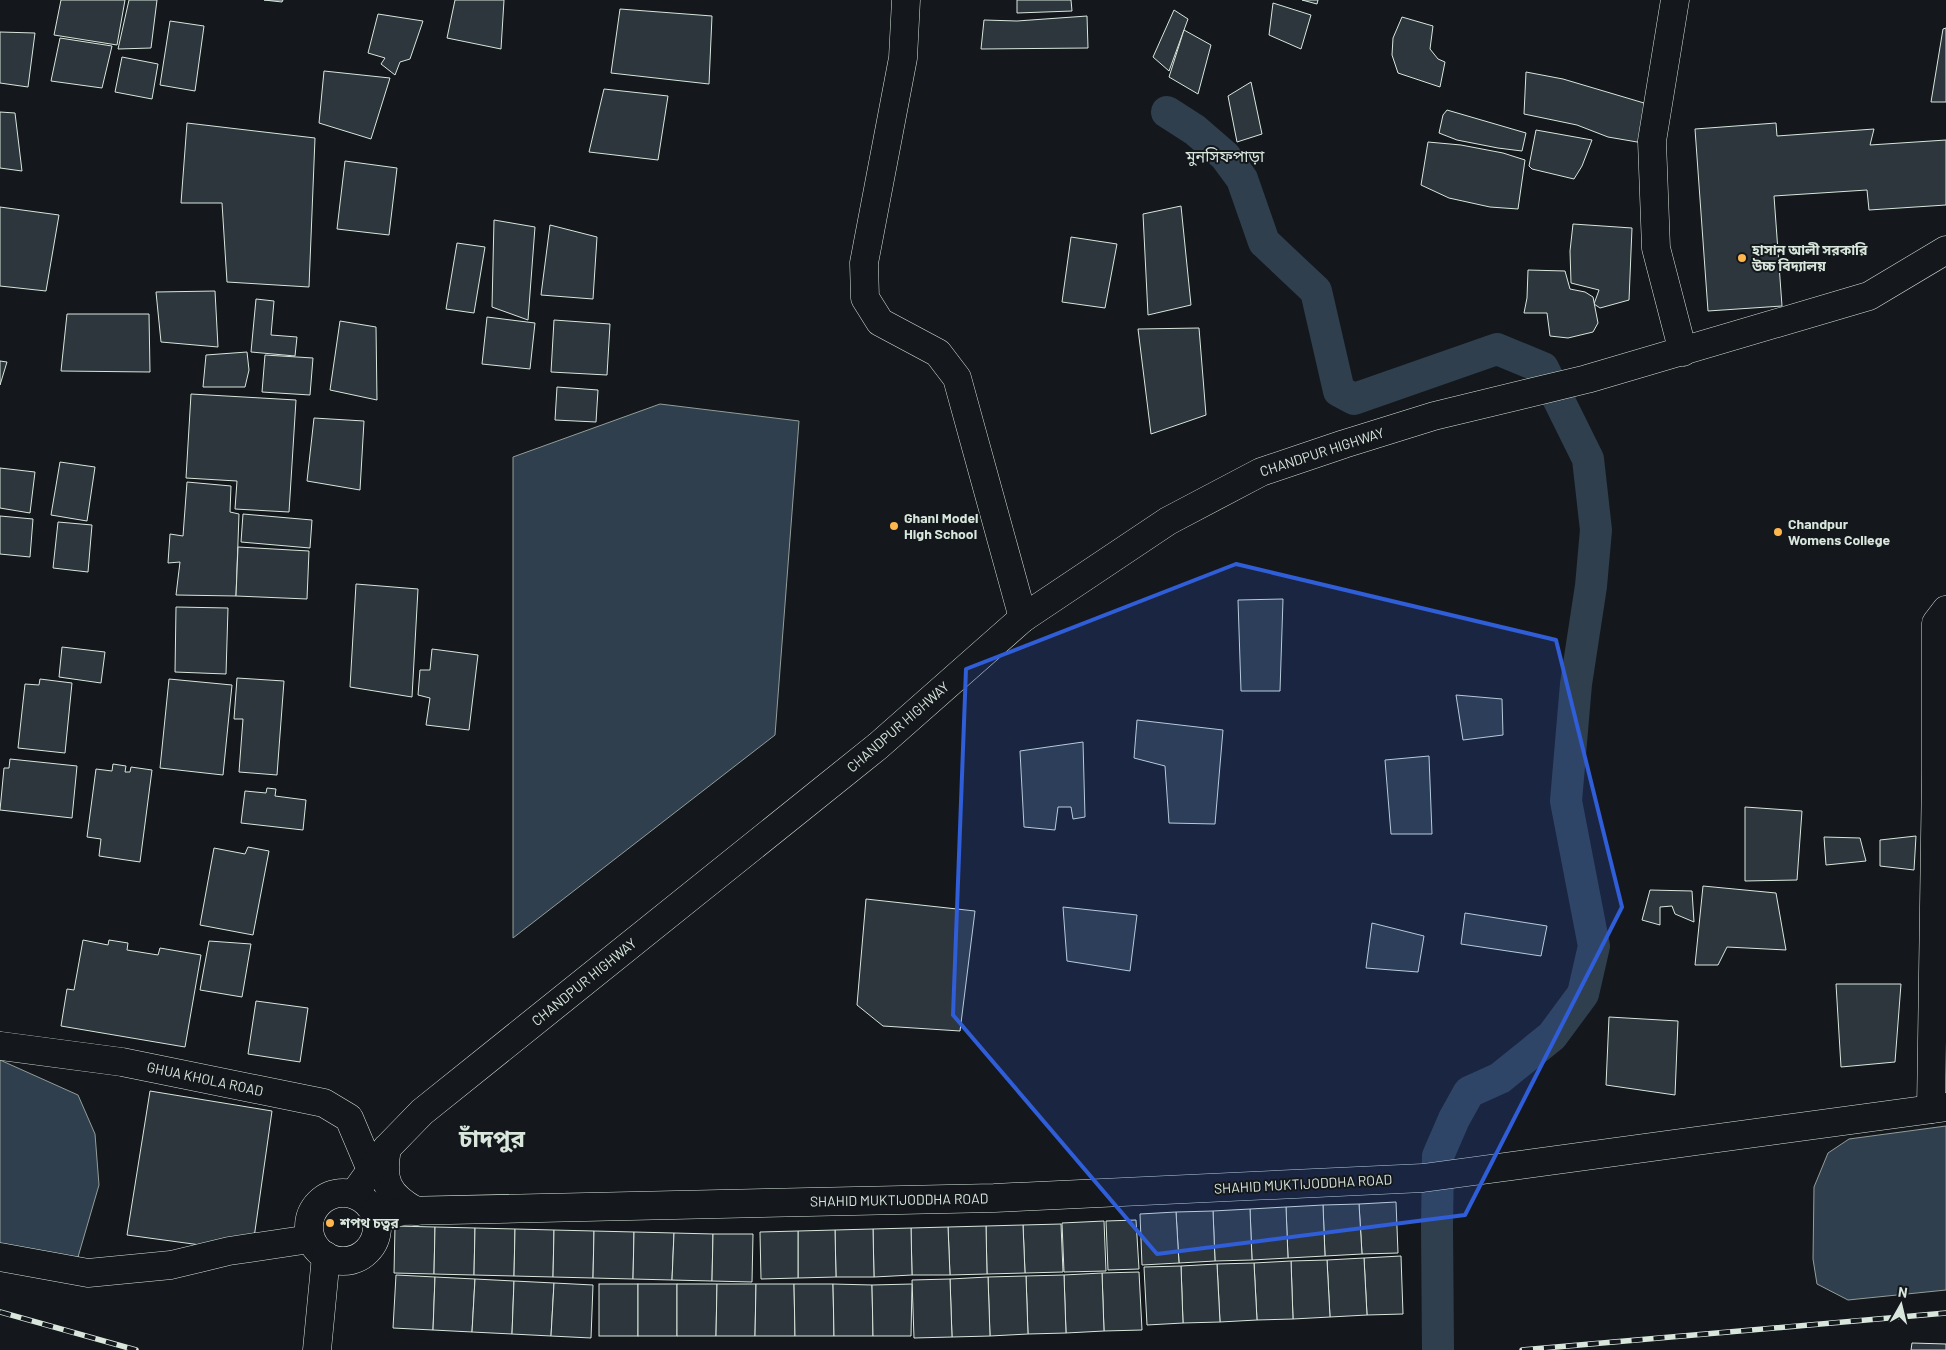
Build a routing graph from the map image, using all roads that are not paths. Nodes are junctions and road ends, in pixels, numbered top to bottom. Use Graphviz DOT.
graph roads {
  1 [pos="906,0"];
  2 [pos="1675,0"];
  3 [pos="1946,250"];
  4 [pos="1683,352"];
  5 [pos="1946,610"];
  6 [pos="1023,618"];
  7 [pos="1,1046"];
  8 [pos="1939,1108"];
  9 [pos="387,1148"];
  10 [pos="371,1170"];
  11 [pos="354,1194"];
  12 [pos="416,1211"];
  13 [pos="376,1219"];
  14 [pos="318,1247"];
  15 [pos="0,1257"];
  16 [pos="317,1350"];
  1 -- 6 [label="street"];
  2 -- 4 [label="street"];
  3 -- 4 [label="street, CHANDPUR HIGHWAY"];
  4 -- 6 [label="street, CHANDPUR HIGHWAY"];
  5 -- 8 [label="street"];
  6 -- 9 [label="street, CHANDPUR HIGHWAY"];
  7 -- 10 [label="street, GHUA KHOLA ROAD"];
  8 -- 12 [label="street, SHAHID MUKTIJODDHA ROAD"];
  9 -- 10 [label="street, CHANDPUR HIGHWAY"];
  9 -- 12 [label="street"];
  10 -- 11 [label="street, CHANDPUR HIGHWAY"];
  11 -- 13 [label="street"];
  11 -- 14 [label="street"];
  12 -- 13 [label="street, SHAHID MUKTIJODDHA ROAD"];
  13 -- 14 [label="street"];
  14 -- 15 [label="street"];
  14 -- 16 [label="street"];
}
